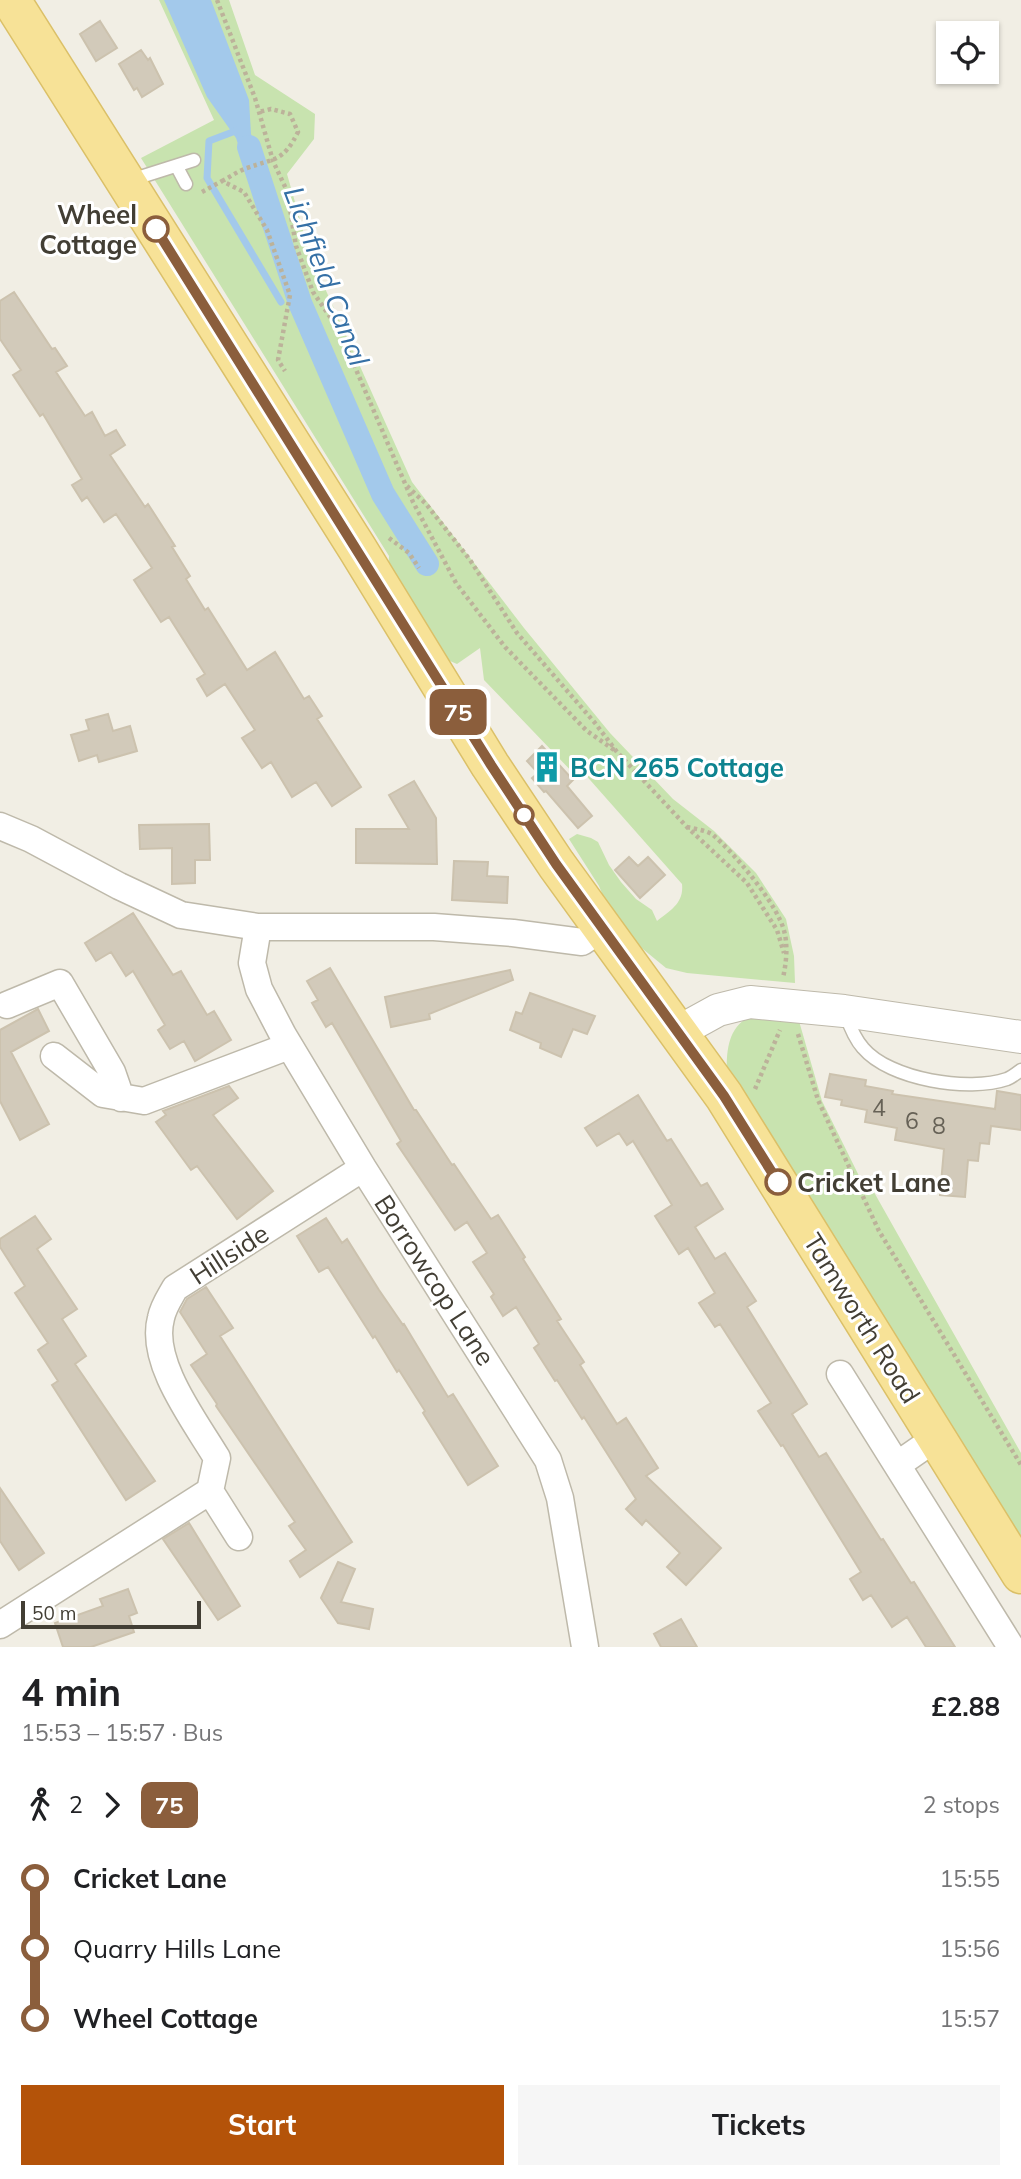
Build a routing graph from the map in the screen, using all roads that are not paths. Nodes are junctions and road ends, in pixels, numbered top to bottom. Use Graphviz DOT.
graph roads {
  1 [pos="11,0"];
  2 [pos="194,160"];
  3 [pos="177,167"];
  4 [pos="126,181"];
  5 [pos="186,184"];
  6 [pos="0,826"];
  7 [pos="258,927"];
  8 [pos="603,928"];
  9 [pos="7,1005"];
  10 [pos="844,1011"];
  11 [pos="678,1032"];
  12 [pos="1021,1037"];
  13 [pos="289,1046"];
  14 [pos="54,1056"];
  15 [pos="1021,1070"];
  16 [pos="121,1098"];
  17 [pos="363,1168"];
  18 [pos="840,1374"];
  19 [pos="936,1438"];
  20 [pos="897,1465"];
  21 [pos="211,1491"];
  22 [pos="239,1538"];
  23 [pos="1021,1574"];
  24 [pos="1,1621"];
  25 [pos="585,1647"];
  26 [pos="1011,1647"];
  1 -- 4 [label="main road, Tamworth Road"];
  2 -- 3 [label="lane"];
  3 -- 4 [label="lane"];
  3 -- 5 [label="lane"];
  4 -- 8 [label="main road, Tamworth Road"];
  6 -- 7 [label="street"];
  7 -- 8 [label="street"];
  7 -- 13 [label="street, Borrowcop Lane"];
  8 -- 11 [label="main road, Tamworth Road"];
  9 -- 16 [label="street"];
  10 -- 11 [label="street"];
  10 -- 12 [label="street"];
  10 -- 15 [label="lane"];
  11 -- 19 [label="main road, Tamworth Road"];
  13 -- 16 [label="street"];
  13 -- 17 [label="street, Borrowcop Lane"];
  14 -- 16 [label="street"];
  17 -- 21 [label="street, Hillside"];
  17 -- 25 [label="street, Borrowcop Lane"];
  18 -- 20 [label="street, Tamworth Road"];
  19 -- 20 [label="street"];
  19 -- 23 [label="main road, Tamworth Road"];
  20 -- 26 [label="street, Tamworth Road"];
  21 -- 22 [label="street"];
  21 -- 24 [label="street"];
}
